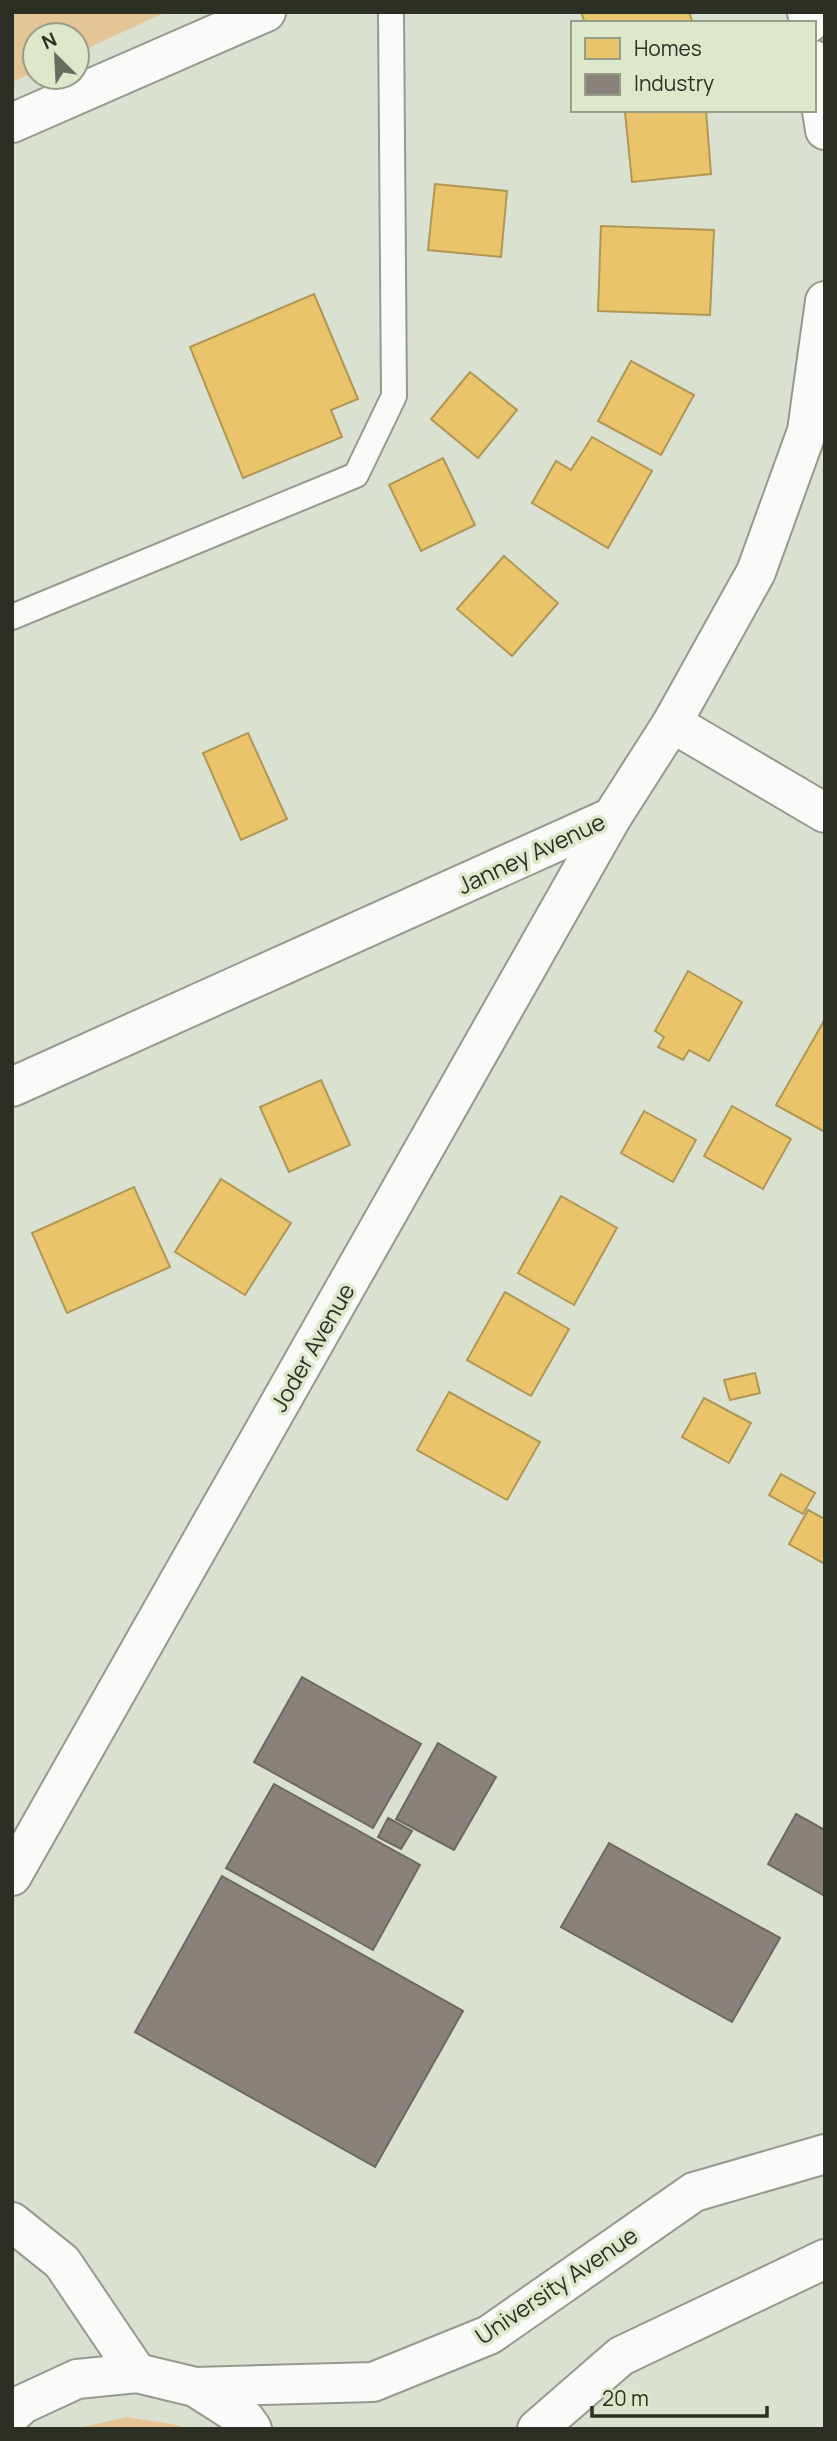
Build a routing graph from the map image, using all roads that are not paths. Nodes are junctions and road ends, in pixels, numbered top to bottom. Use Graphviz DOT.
graph roads {
  1 [pos="267,12"];
  2 [pos="391,12"];
  3 [pos="816,73"];
  4 [pos="12,123"];
  5 [pos="825,130"];
  6 [pos="825,300"];
  7 [pos="12,617"];
  8 [pos="672,723"];
  9 [pos="825,813"];
  10 [pos="612,817"];
  11 [pos="12,1087"];
  12 [pos="12,1876"];
  13 [pos="825,2154"];
  14 [pos="12,2222"];
  15 [pos="825,2259"];
  16 [pos="137,2373"];
  17 [pos="195,2387"];
  18 [pos="12,2414"];
  19 [pos="252,2429"];
  20 [pos="537,2429"];
  1 -- 4 [label="street"];
  2 -- 7 [label="lane"];
  3 -- 5 [label="street"];
  6 -- 8 [label="street, Janney Avenue"];
  8 -- 9 [label="street"];
  8 -- 10 [label="street, Janney Avenue"];
  10 -- 11 [label="street, Janney Avenue"];
  10 -- 12 [label="street, Joder Avenue"];
  13 -- 17 [label="street, University Avenue"];
  14 -- 16 [label="street"];
  15 -- 20 [label="street"];
  16 -- 17 [label="street"];
  16 -- 18 [label="street"];
  17 -- 19 [label="street"];
}
